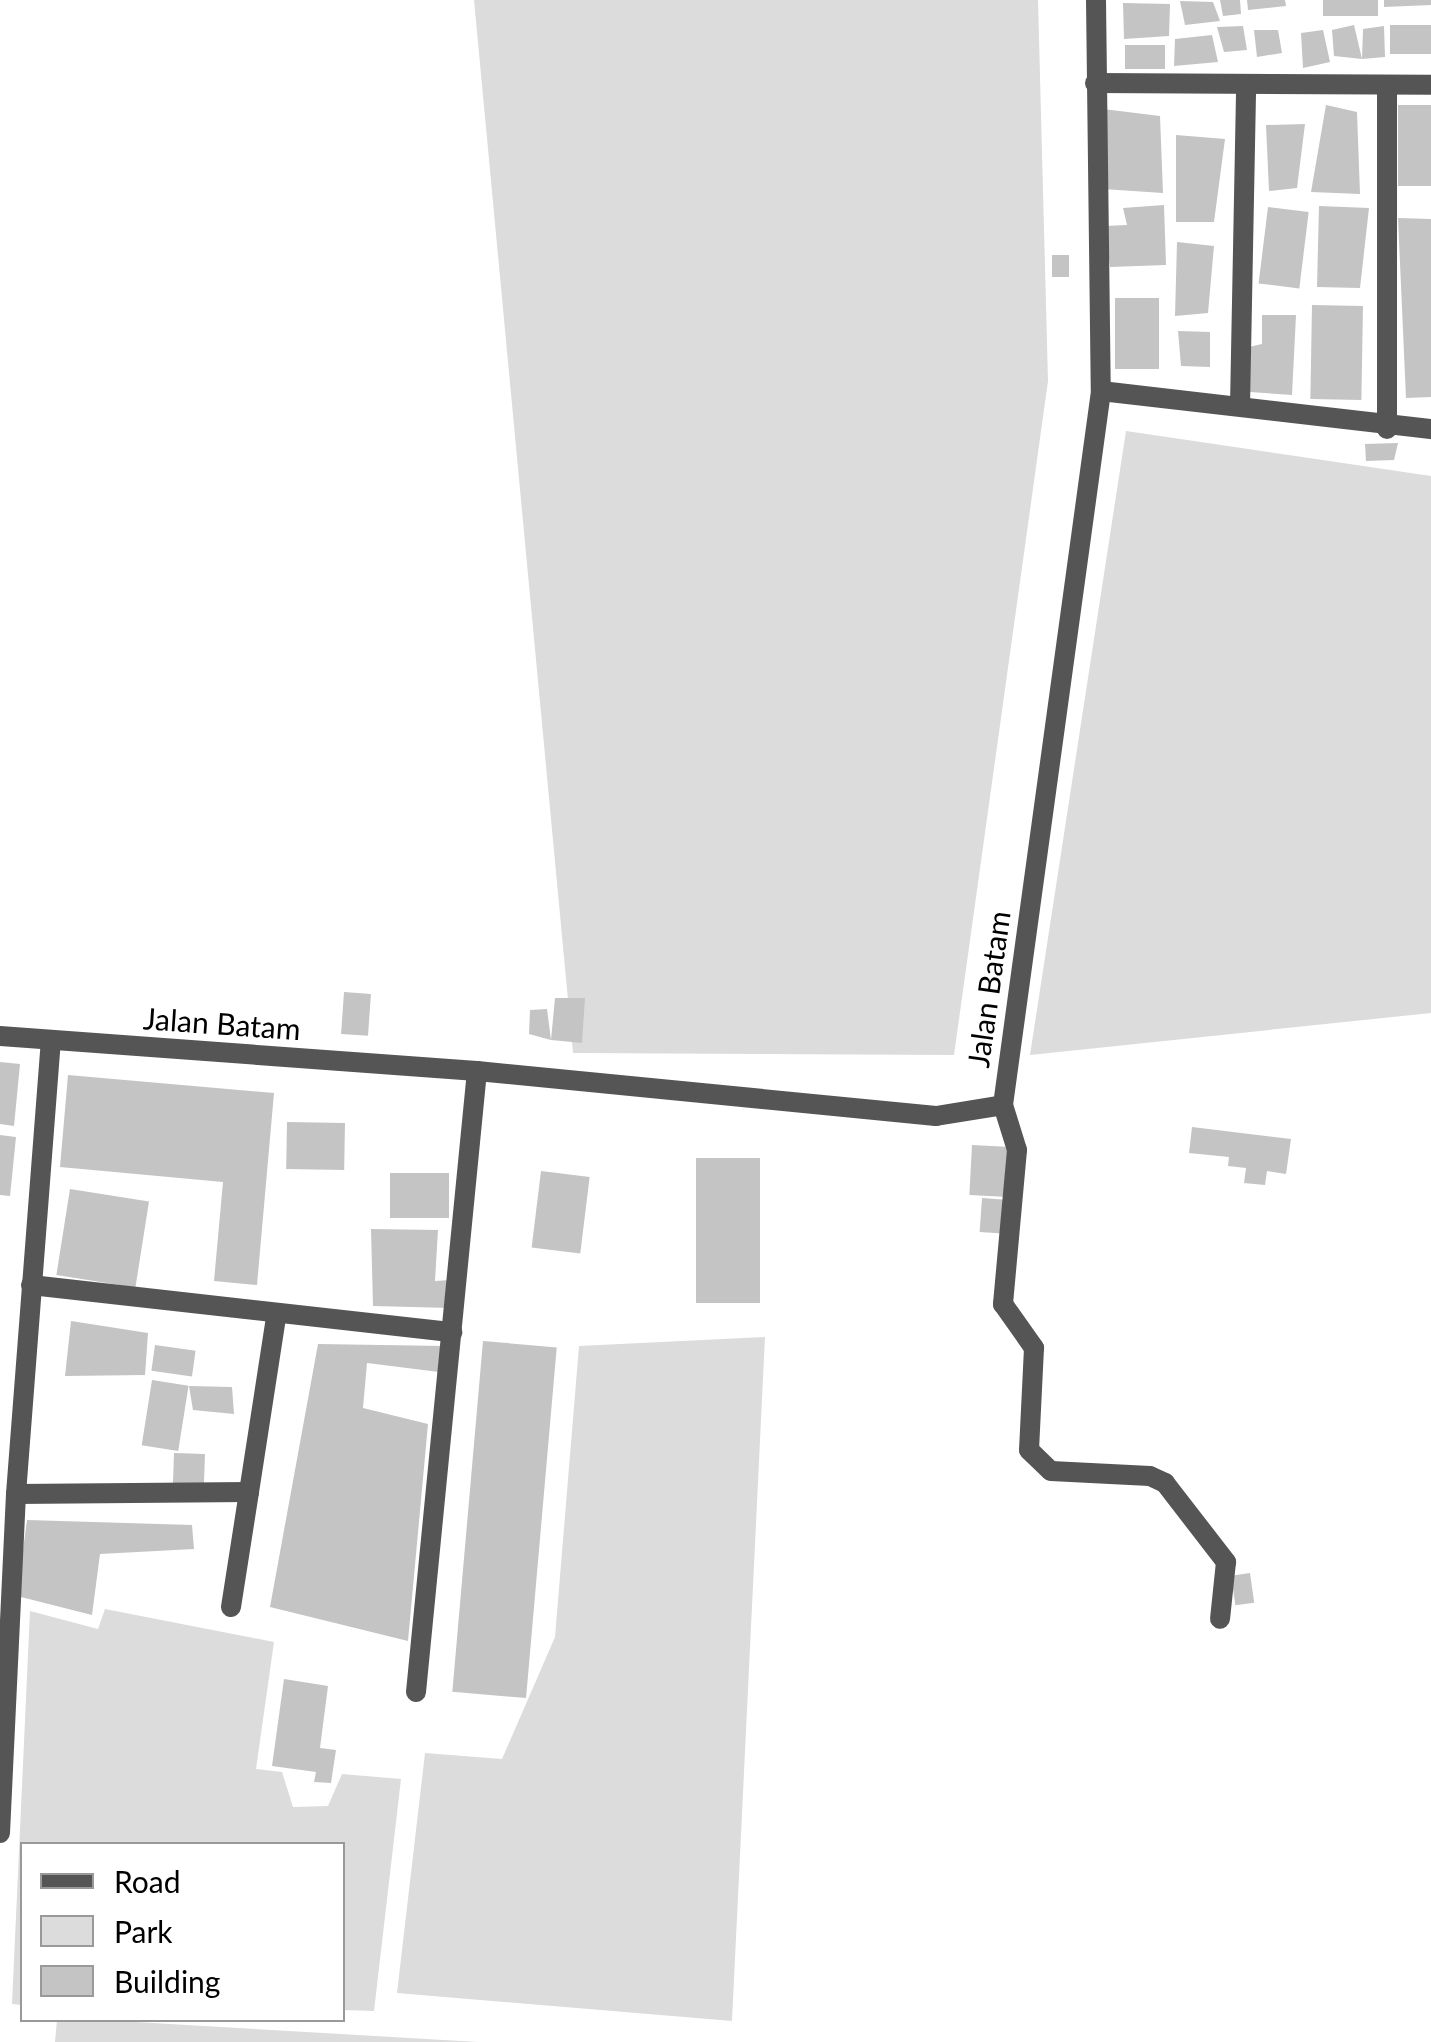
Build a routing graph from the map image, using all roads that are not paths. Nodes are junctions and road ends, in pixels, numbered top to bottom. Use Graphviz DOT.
graph roads {
  1 [pos="1096,0"];
  2 [pos="1095,83"];
  3 [pos="1431,85"];
  4 [pos="1387,86"];
  5 [pos="1246,88"];
  6 [pos="1101,391"];
  7 [pos="1240,406"];
  8 [pos="1387,428"];
  9 [pos="1431,429"];
  10 [pos="0,1036"];
  11 [pos="51,1041"];
  12 [pos="477,1072"];
  13 [pos="1002,1104"];
  14 [pos="31,1285"];
  15 [pos="276,1317"];
  16 [pos="452,1332"];
  17 [pos="249,1492"];
  18 [pos="16,1494"];
  19 [pos="8,1536"];
  20 [pos="231,1607"];
  21 [pos="1220,1620"];
  22 [pos="416,1692"];
  23 [pos="0,1833"];
  1 -- 2 [label="street, Jalan Batam"];
  2 -- 5 [label="street"];
  2 -- 6 [label="street, Jalan Batam"];
  3 -- 4 [label="street"];
  4 -- 5 [label="street"];
  4 -- 8 [label="street"];
  5 -- 7 [label="street"];
  6 -- 7 [label="street"];
  6 -- 13 [label="street, Jalan Batam"];
  7 -- 8 [label="street"];
  8 -- 9 [label="street"];
  10 -- 11 [label="street, Jalan Batam"];
  11 -- 12 [label="street, Jalan Batam"];
  11 -- 14 [label="street"];
  12 -- 13 [label="street, Jalan Batam"];
  12 -- 16 [label="street"];
  13 -- 21 [label="street"];
  14 -- 15 [label="street"];
  14 -- 18 [label="street"];
  15 -- 16 [label="street"];
  15 -- 17 [label="street"];
  16 -- 22 [label="street"];
  17 -- 18 [label="street"];
  17 -- 20 [label="street"];
  18 -- 19 [label="street"];
  19 -- 23 [label="street"];
}
